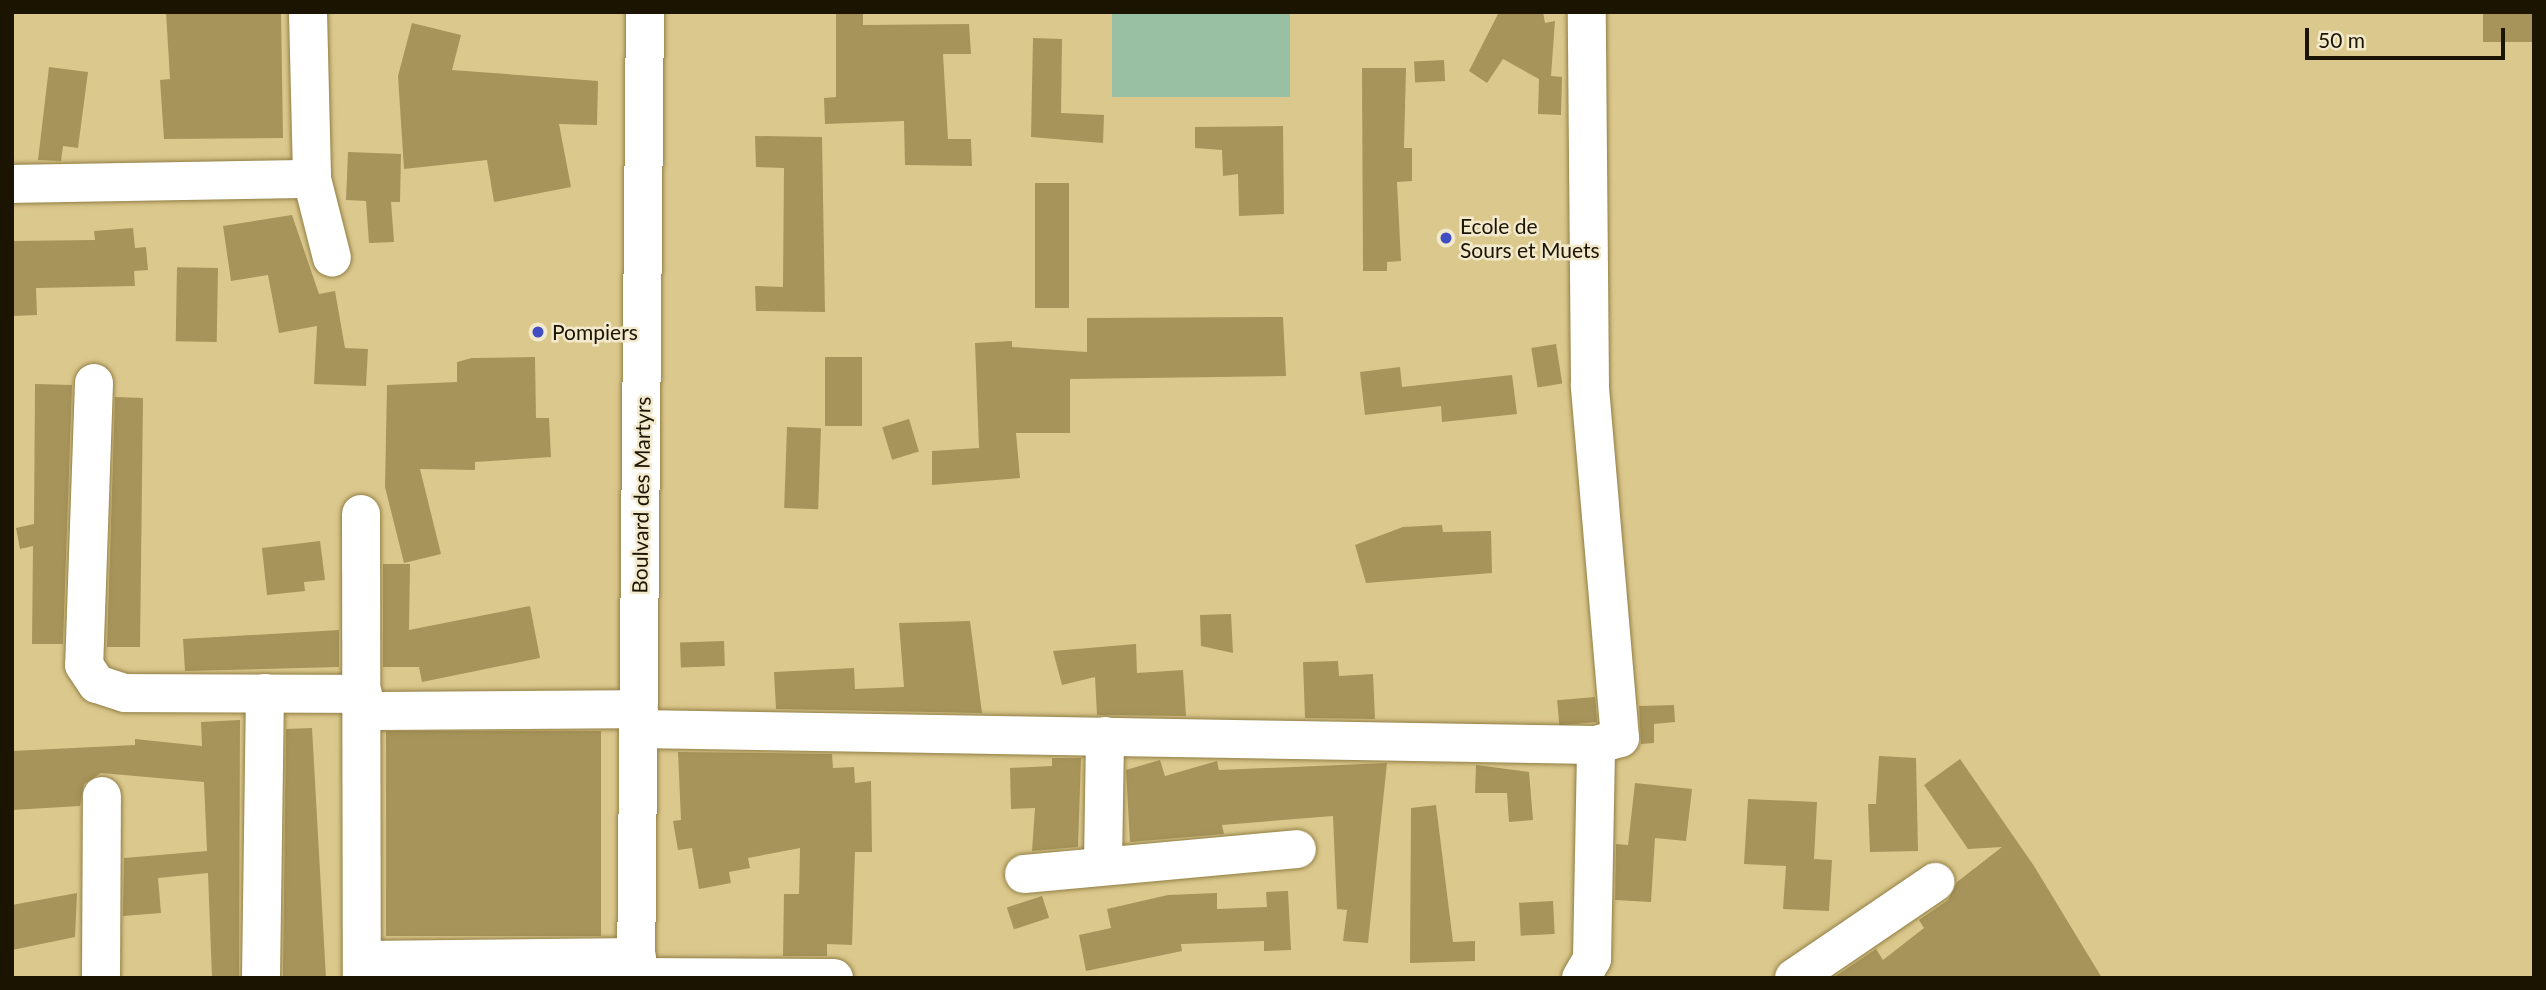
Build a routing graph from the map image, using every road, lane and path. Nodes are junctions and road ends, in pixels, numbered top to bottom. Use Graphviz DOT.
graph roads {
  1 [pos="308,12"];
  2 [pos="645,12"];
  3 [pos="1587,12"];
  4 [pos="312,179"];
  5 [pos="12,184"];
  6 [pos="332,258"];
  7 [pos="94,383"];
  8 [pos="361,514"];
  9 [pos="265,693"];
  10 [pos="363,702"];
  11 [pos="639,719"];
  12 [pos="1105,736"];
  13 [pos="1596,745"];
  14 [pos="102,796"];
  15 [pos="1297,849"];
  16 [pos="1103,864"];
  17 [pos="1024,874"];
  18 [pos="1935,882"];
  19 [pos="362,969"];
  20 [pos="637,971"];
  21 [pos="100,978"];
  22 [pos="261,978"];
  23 [pos="834,978"];
  24 [pos="1581,978"];
  25 [pos="1794,978"];
  1 -- 4 [label="street"];
  2 -- 11 [label="street, Boulvard des Martyrs"];
  3 -- 13 [label="street"];
  4 -- 5 [label="street"];
  4 -- 6 [label="street"];
  7 -- 9 [label="street"];
  8 -- 10 [label="street"];
  9 -- 10 [label="street"];
  9 -- 22 [label="street"];
  10 -- 11 [label="street"];
  10 -- 19 [label="street"];
  11 -- 12 [label="street"];
  11 -- 20 [label="street, Boulvard des Martyrs"];
  12 -- 13 [label="street"];
  12 -- 16 [label="street"];
  13 -- 24 [label="street"];
  14 -- 21 [label="street"];
  15 -- 16 [label="street"];
  16 -- 17 [label="street"];
  18 -- 25 [label="street"];
  19 -- 20 [label="street"];
  20 -- 23 [label="street"];
}
